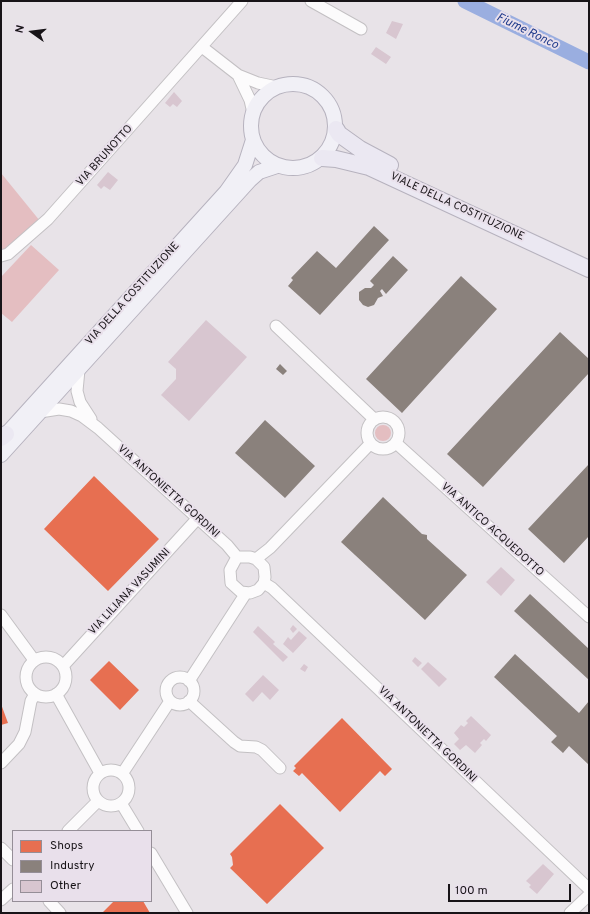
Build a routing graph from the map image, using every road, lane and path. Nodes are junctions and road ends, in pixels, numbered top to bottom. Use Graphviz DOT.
graph roads {
  1 [pos="242,1"];
  2 [pos="311,1"];
  3 [pos="361,29"];
  4 [pos="202,47"];
  5 [pos="238,75"];
  6 [pos="276,87"];
  7 [pos="253,113"];
  8 [pos="336,129"];
  9 [pos="253,140"];
  10 [pos="322,158"];
  11 [pos="277,166"];
  12 [pos="1,256"];
  13 [pos="589,258"];
  14 [pos="589,268"];
  15 [pos="276,326"];
  16 [pos="79,370"];
  17 [pos="40,412"];
  18 [pos="374,419"];
  19 [pos="98,428"];
  20 [pos="3,437"];
  21 [pos="396,443"];
  22 [pos="370,444"];
  23 [pos="1,455"];
  24 [pos="197,519"];
  25 [pos="237,557"];
  26 [pos="256,559"];
  27 [pos="264,583"];
  28 [pos="246,593"];
  29 [pos="1,615"];
  30 [pos="589,617"];
  31 [pos="34,660"];
  32 [pos="62,666"];
  33 [pos="189,680"];
  34 [pos="35,694"];
  35 [pos="56,694"];
  36 [pos="170,701"];
  37 [pos="189,701"];
  38 [pos="1,763"];
  39 [pos="280,768"];
  40 [pos="100,773"];
  41 [pos="122,774"];
  42 [pos="98,801"];
  43 [pos="121,803"];
  44 [pos="69,830"];
  45 [pos="137,830"];
  46 [pos="1,848"];
  47 [pos="152,855"];
  48 [pos="12,859"];
  49 [pos="589,889"];
  50 [pos="12,890"];
  51 [pos="589,895"];
  52 [pos="1,900"];
  53 [pos="49,902"];
  54 [pos="60,913"];
  55 [pos="187,913"];
  56 [pos="570,913"];
  1 -- 4 [label="street, VIA BRUNOTTO"];
  2 -- 3 [label="street"];
  4 -- 5 [label="street"];
  4 -- 12 [label="street, VIA BRUNOTTO"];
  5 -- 6 [label="street"];
  5 -- 7 [label="street"];
  6 -- 7 [label="main road"];
  6 -- 8 [label="main road"];
  7 -- 9 [label="main road"];
  8 -- 10 [label="main road"];
  8 -- 13 [label="highway, VIALE DELLA COSTITUZIONE"];
  9 -- 11 [label="main road"];
  9 -- 20 [label="main road, VIA DELLA COSTITUZIONE"];
  10 -- 11 [label="main road"];
  10 -- 14 [label="highway, VIALE DELLA COSTITUZIONE"];
  11 -- 16 [label="main road, VIA DELLA COSTITUZIONE"];
  15 -- 18 [label="street"];
  16 -- 17 [label="main road, VIA DELLA COSTITUZIONE"];
  16 -- 19 [label="street, VIA ANTONIETTA GORDINI"];
  17 -- 19 [label="street, VIA ANTONIETTA GORDINI"];
  17 -- 23 [label="main road, VIA DELLA COSTITUZIONE"];
  18 -- 21 [label="street"];
  18 -- 22 [label="street"];
  19 -- 24 [label="street, VIA ANTONIETTA GORDINI"];
  21 -- 22 [label="street"];
  21 -- 30 [label="street, VIA ANTICO ACQUEDOTTO"];
  22 -- 26 [label="street"];
  24 -- 25 [label="street, VIA ANTONIETTA GORDINI"];
  24 -- 32 [label="street, VIA LILIANA VASUMINI"];
  25 -- 26 [label="street"];
  25 -- 28 [label="street"];
  26 -- 27 [label="street"];
  27 -- 28 [label="street"];
  27 -- 49 [label="street, VIA ANTONIETTA GORDINI"];
  28 -- 33 [label="street"];
  29 -- 31 [label="street"];
  31 -- 32 [label="street"];
  31 -- 34 [label="street"];
  32 -- 35 [label="street"];
  33 -- 36 [label="street"];
  33 -- 37 [label="street"];
  34 -- 35 [label="street"];
  34 -- 38 [label="street"];
  35 -- 40 [label="street"];
  36 -- 37 [label="street"];
  36 -- 41 [label="street"];
  37 -- 39 [label="street"];
  40 -- 41 [label="street"];
  40 -- 42 [label="street"];
  41 -- 43 [label="street"];
  42 -- 43 [label="street"];
  42 -- 44 [label="street"];
  43 -- 45 [label="street"];
  46 -- 48 [label="street"];
  47 -- 55 [label="street"];
  50 -- 52 [label="street"];
  51 -- 56 [label="street"];
  53 -- 54 [label="street"];
}
